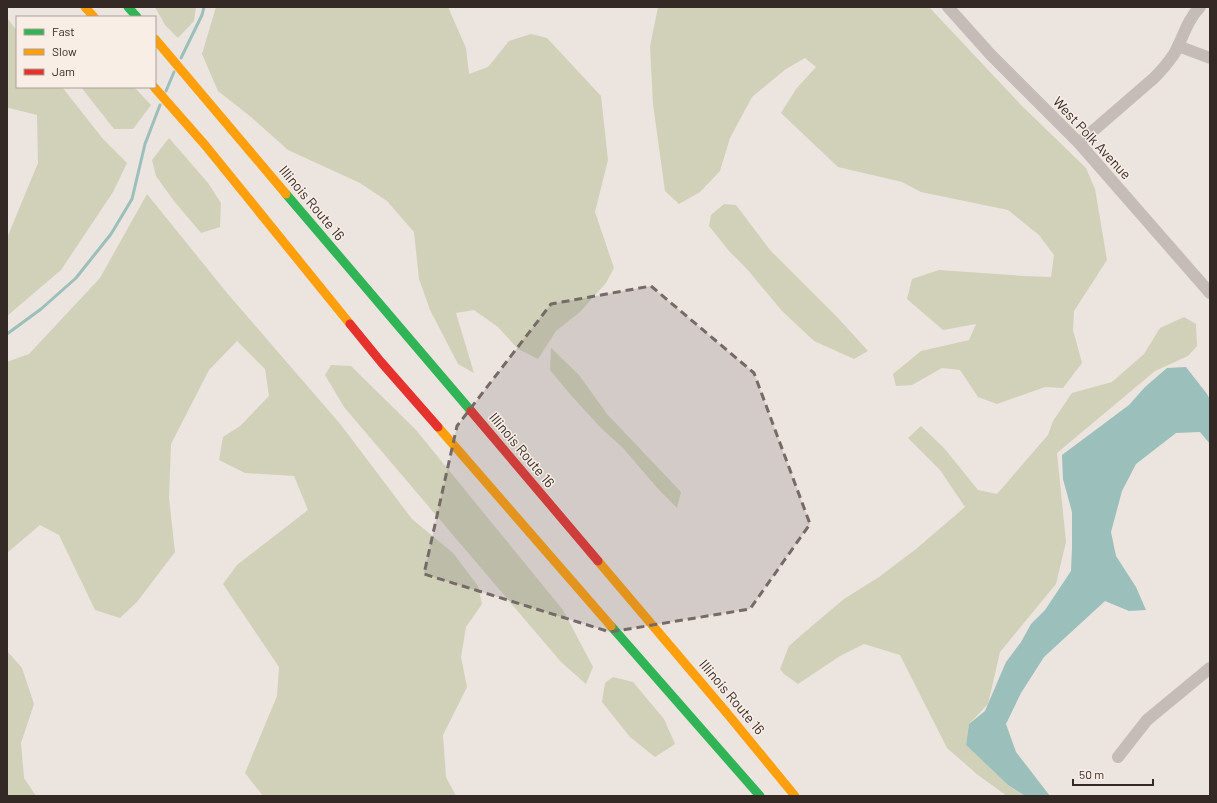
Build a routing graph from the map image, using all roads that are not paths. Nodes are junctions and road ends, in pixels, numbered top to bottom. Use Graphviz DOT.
graph roads {
  1 [pos="85,7"];
  2 [pos="128,7"];
  3 [pos="948,7"];
  4 [pos="1200,7"];
  5 [pos="93,16"];
  6 [pos="136,16"];
  7 [pos="156,40"];
  8 [pos="1178,46"];
  9 [pos="1210,58"];
  10 [pos="155,88"];
  11 [pos="1079,143"];
  12 [pos="1210,293"];
  13 [pos="1210,668"];
  14 [pos="1118,757"];
  15 [pos="760,796"];
  16 [pos="795,796"];
  1 -- 5 [label="main road"];
  2 -- 6 [label="main road"];
  3 -- 11 [label="street, West Polk Avenue"];
  4 -- 8 [label="street"];
  7 -- 16 [label="main road, Illinois Route 16"];
  8 -- 9 [label="street"];
  8 -- 11 [label="street"];
  10 -- 15 [label="main road"];
  11 -- 12 [label="street, West Polk Avenue"];
  13 -- 14 [label="street"];
}
